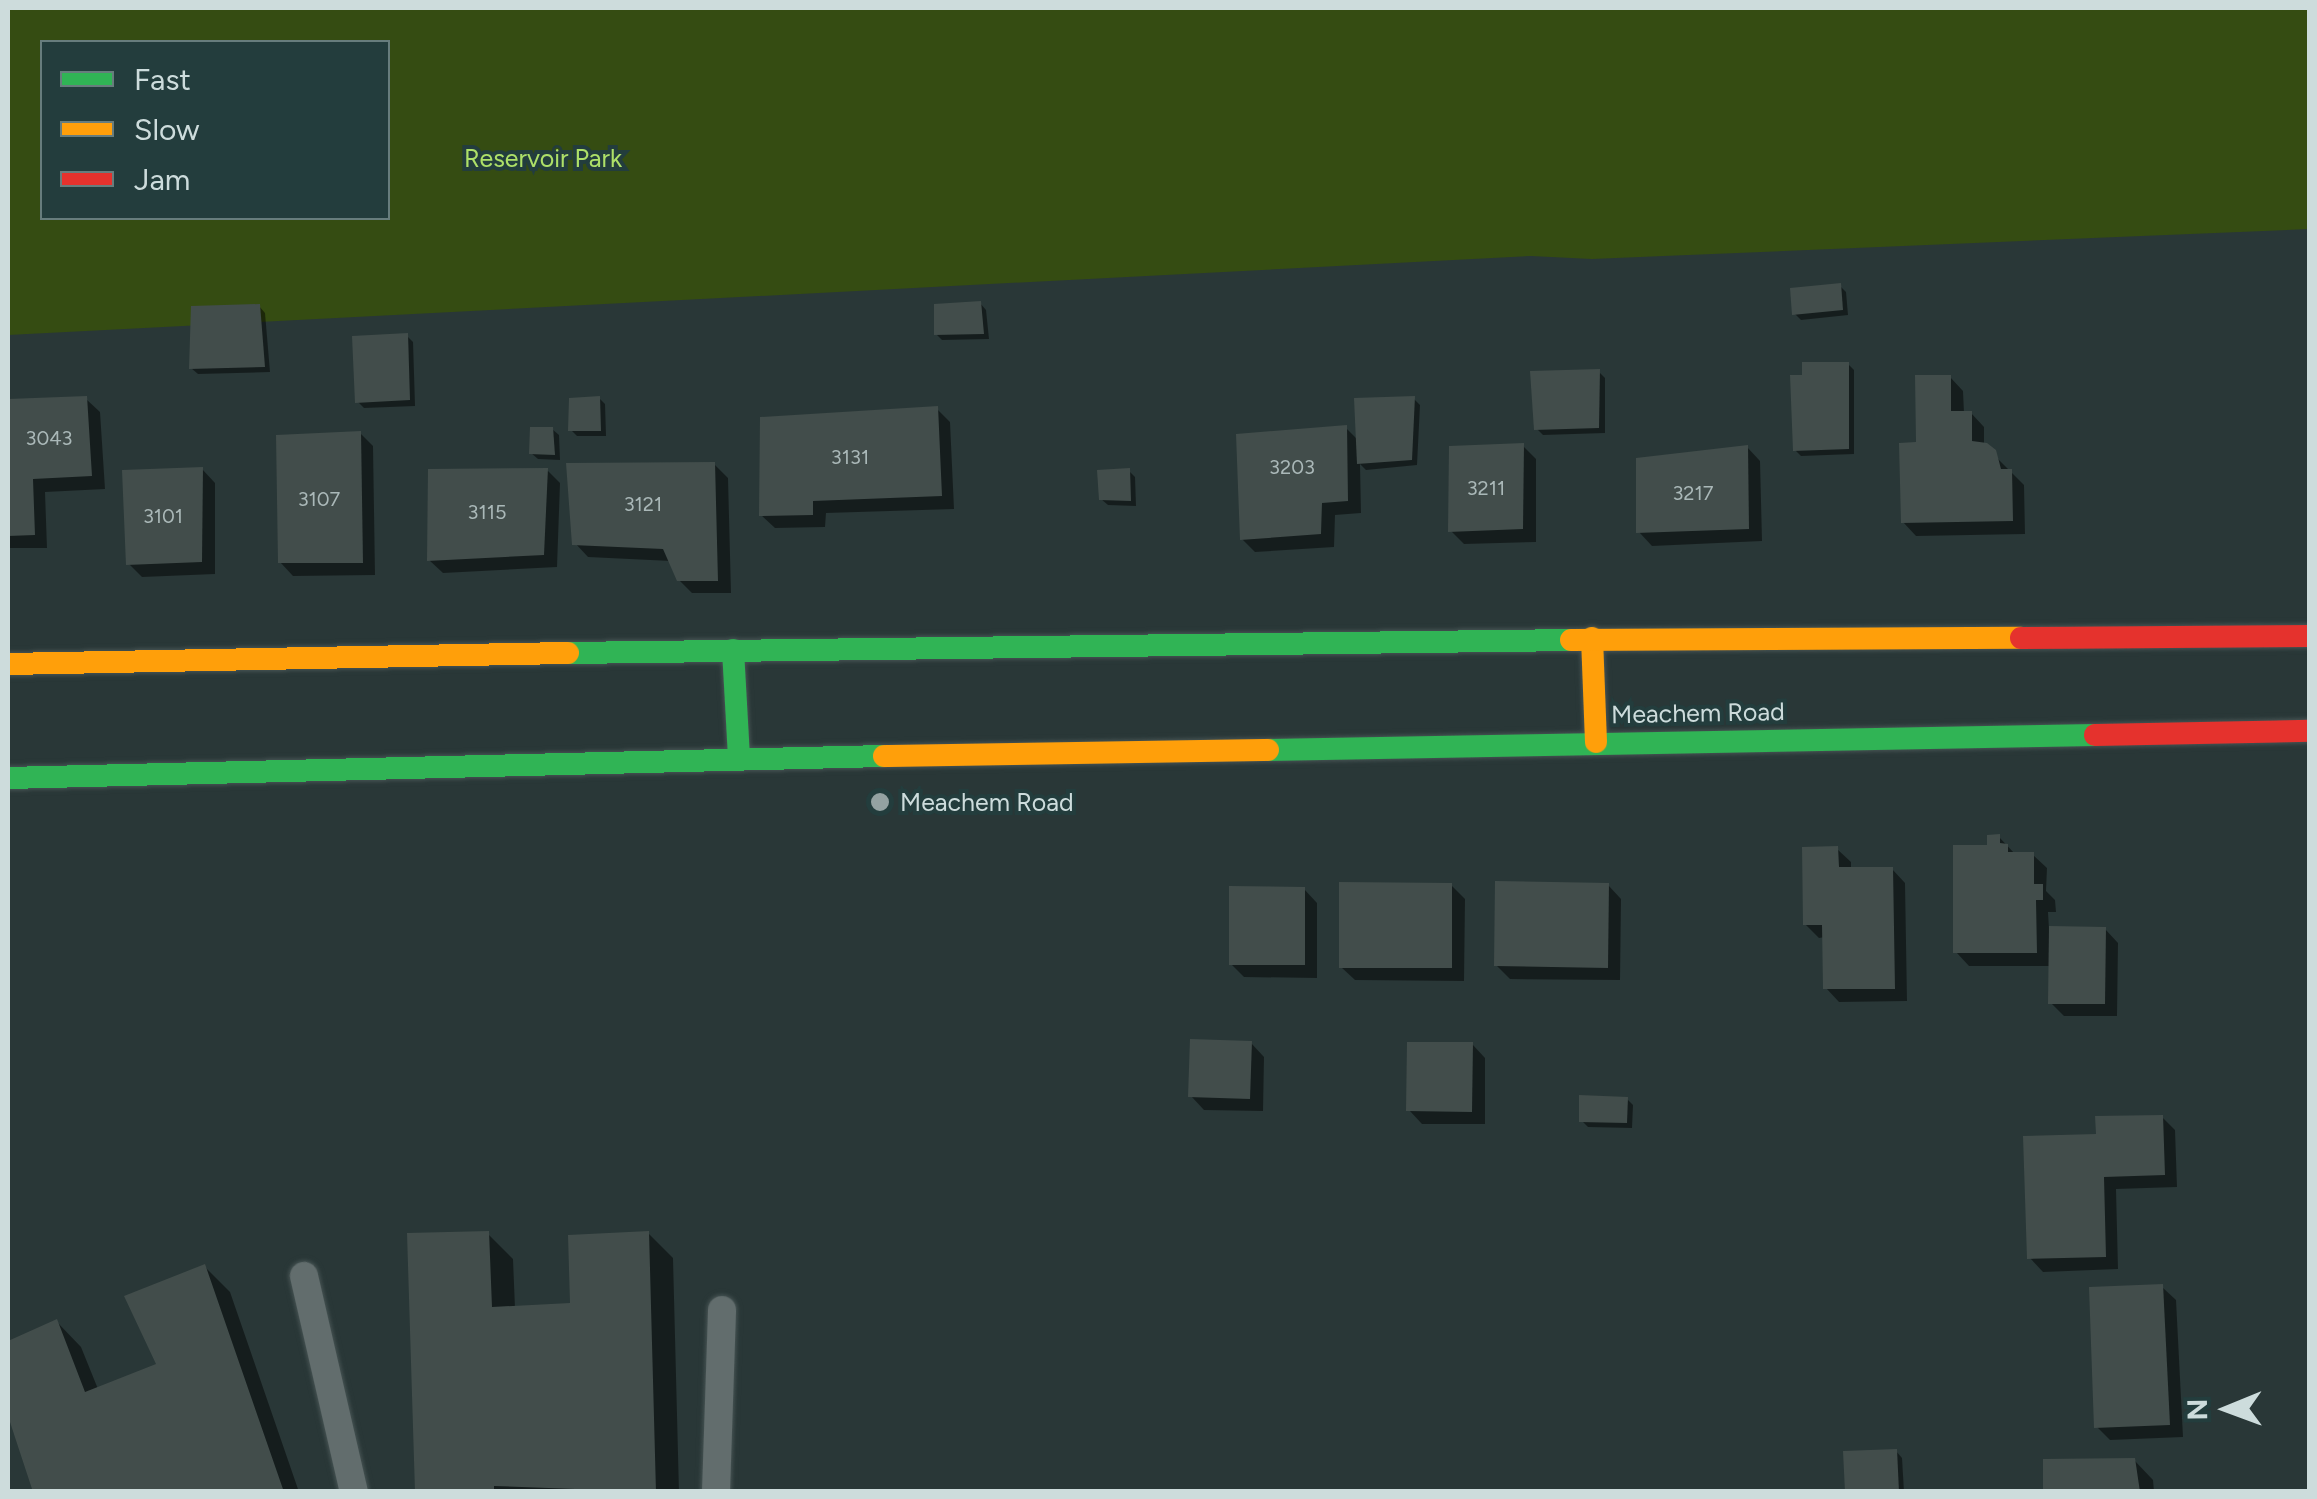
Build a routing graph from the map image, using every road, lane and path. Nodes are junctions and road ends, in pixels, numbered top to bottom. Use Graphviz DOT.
graph roads {
  1 [pos="2310,636"];
  2 [pos="1592,638"];
  3 [pos="734,650"];
  4 [pos="8,664"];
  5 [pos="2310,731"];
  6 [pos="1596,742"];
  7 [pos="739,759"];
  8 [pos="8,778"];
  9 [pos="304,1276"];
  10 [pos="722,1310"];
  11 [pos="354,1492"];
  12 [pos="716,1492"];
  1 -- 2 [label="street"];
  2 -- 3 [label="street"];
  2 -- 6 [label="street"];
  3 -- 4 [label="street"];
  3 -- 7 [label="street"];
  5 -- 6 [label="street, Meachem Road"];
  6 -- 7 [label="street, Meachem Road"];
  7 -- 8 [label="street, Meachem Road"];
  9 -- 11 [label="lane"];
  10 -- 12 [label="lane"];
}
